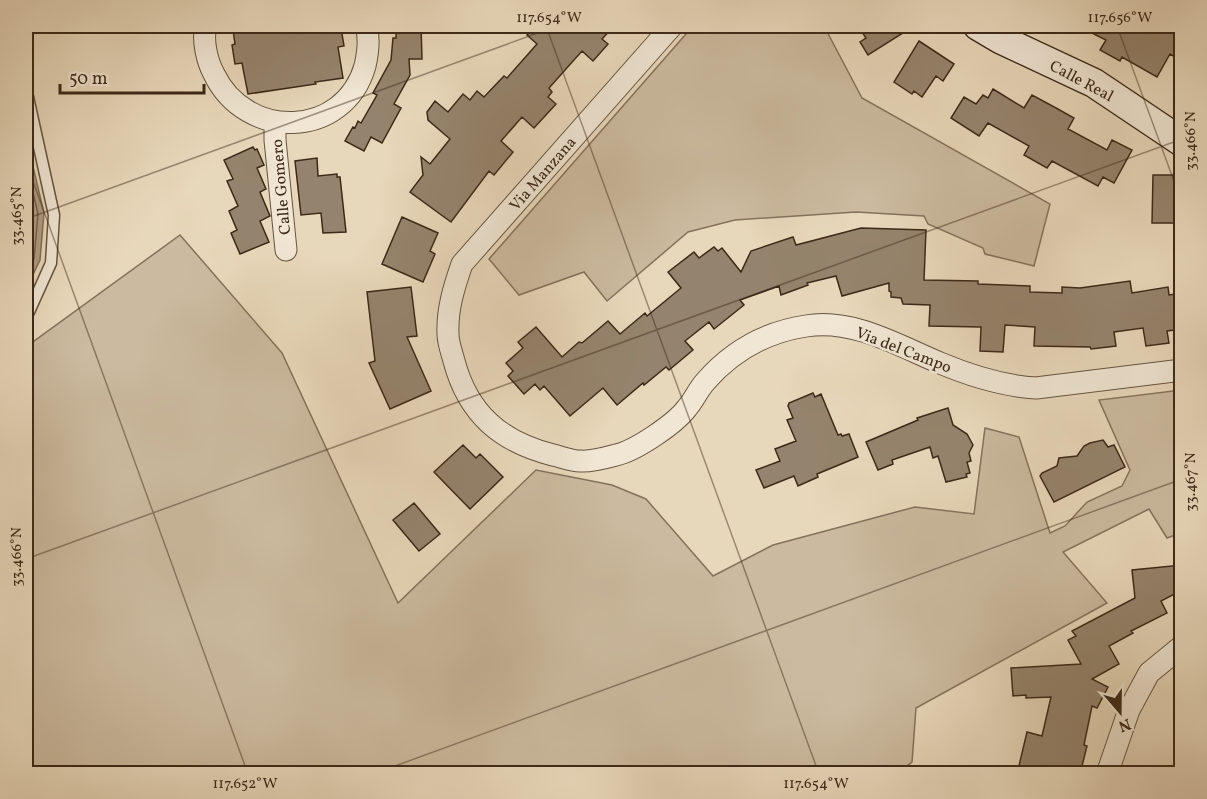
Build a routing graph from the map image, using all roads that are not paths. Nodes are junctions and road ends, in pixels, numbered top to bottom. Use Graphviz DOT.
graph roads {
  1 [pos="206,26"];
  2 [pos="366,26"];
  3 [pos="672,26"];
  4 [pos="978,26"];
  5 [pos="26,88"];
  6 [pos="275,123"];
  7 [pos="1182,142"];
  8 [pos="286,250"];
  9 [pos="26,316"];
  10 [pos="448,337"];
  11 [pos="1182,370"];
  12 [pos="1182,646"];
  13 [pos="1107,774"];
  1 -- 6 [label="street"];
  2 -- 6 [label="street"];
  3 -- 10 [label="street, Via Manzana"];
  4 -- 7 [label="street, Calle Real"];
  5 -- 9 [label="lane"];
  6 -- 8 [label="street, Calle Gomero"];
  10 -- 11 [label="street, Via del Campo"];
  12 -- 13 [label="street"];
}
